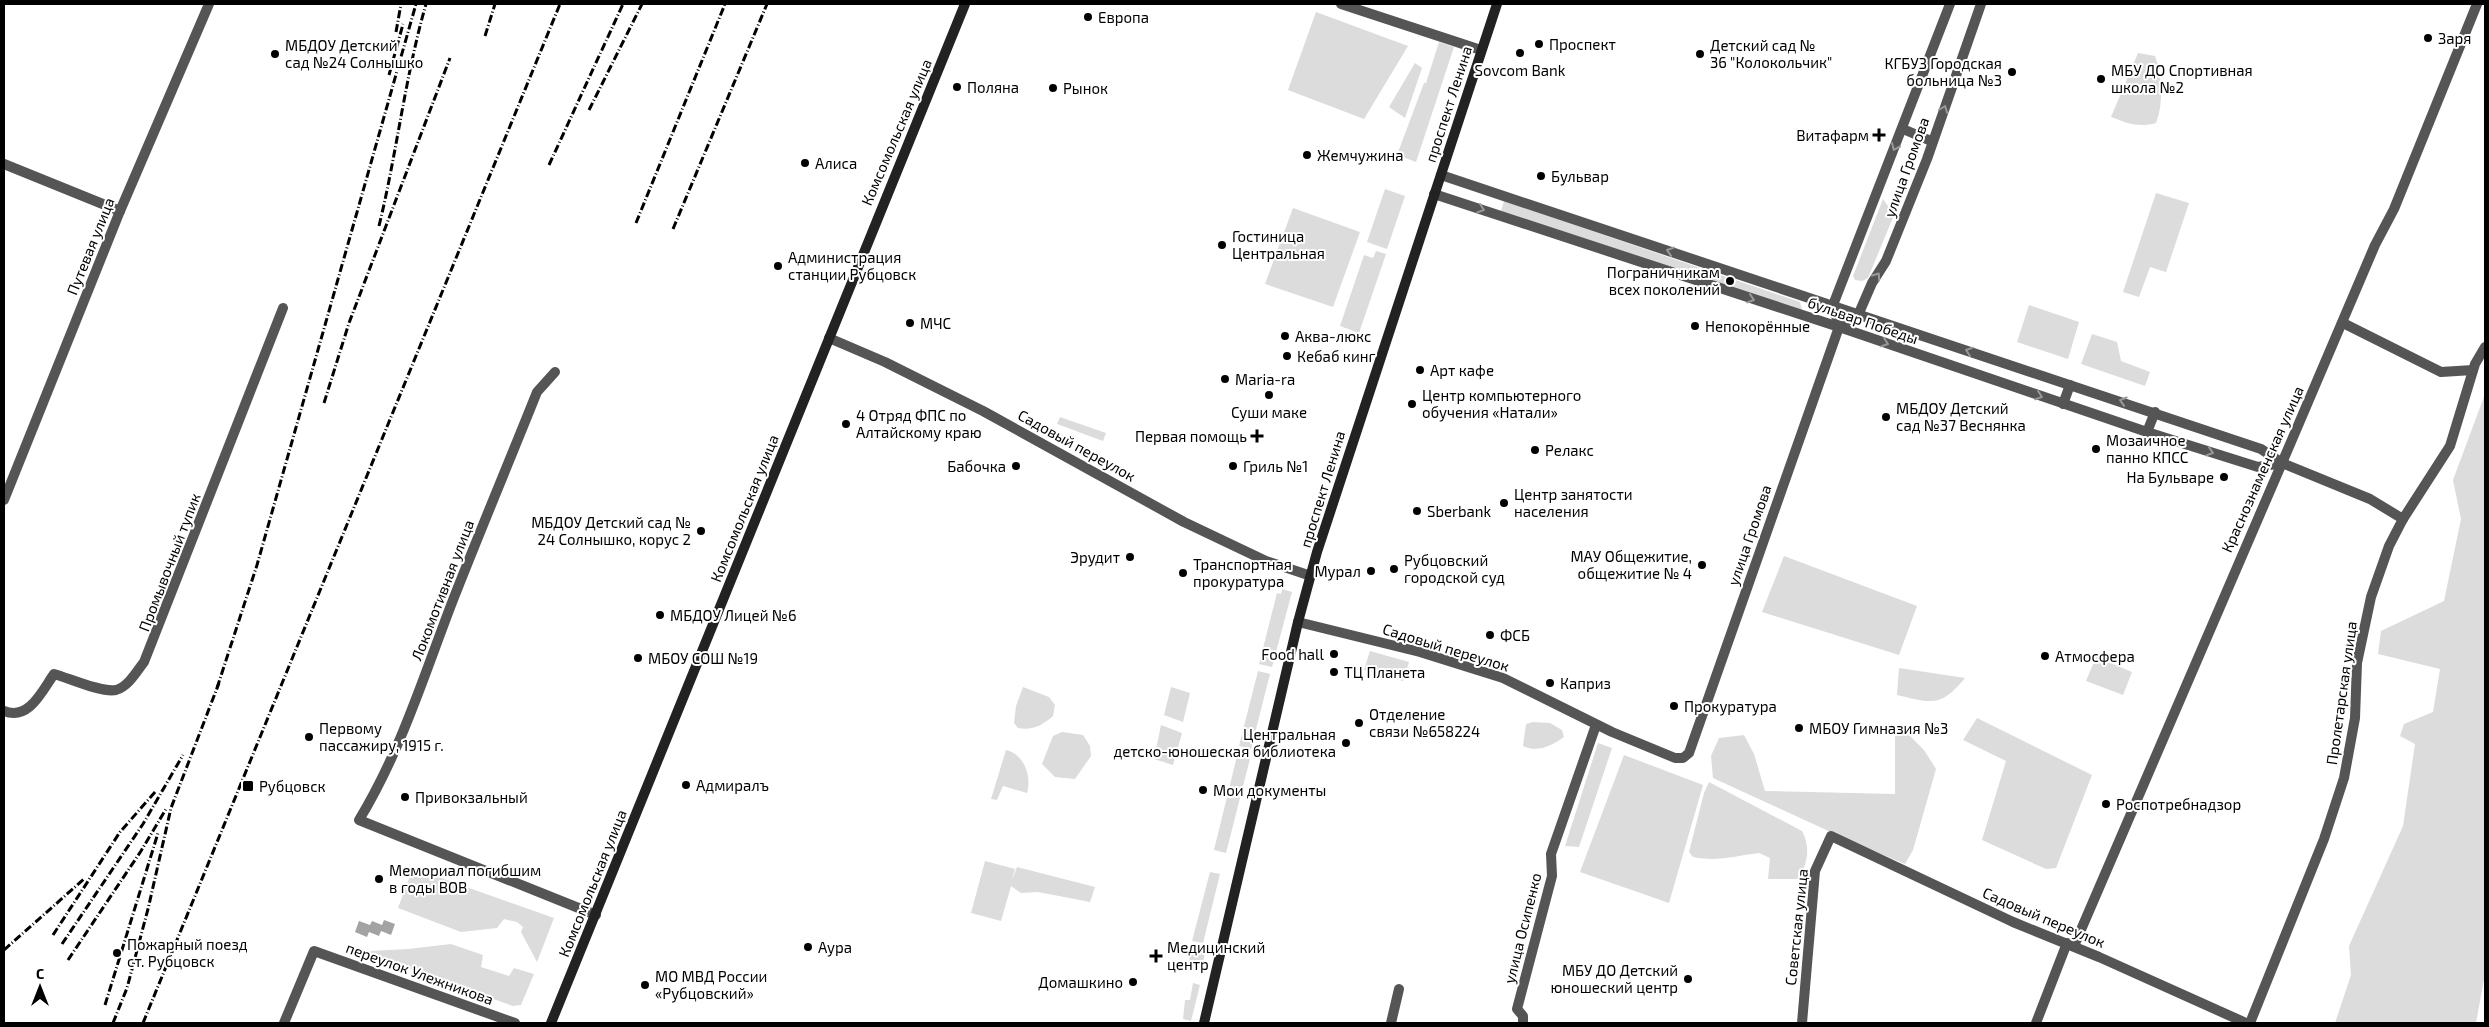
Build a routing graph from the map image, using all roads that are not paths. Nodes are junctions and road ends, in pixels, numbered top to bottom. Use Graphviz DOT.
graph roads {
  1 [pos="209,4"];
  2 [pos="965,4"];
  3 [pos="1342,4"];
  4 [pos="1497,4"];
  5 [pos="1950,4"];
  6 [pos="1981,4"];
  7 [pos="2477,4"];
  8 [pos="1481,50"];
  9 [pos="1903,129"];
  10 [pos="1931,142"];
  11 [pos="4,164"];
  12 [pos="1441,175"];
  13 [pos="1434,194"];
  14 [pos="120,211"];
  15 [pos="1833,305"];
  16 [pos="283,308"];
  17 [pos="1859,313"];
  18 [pos="2343,323"];
  19 [pos="1839,327"];
  20 [pos="829,338"];
  21 [pos="2485,347"];
  22 [pos="2473,370"];
  23 [pos="554,372"];
  24 [pos="2070,385"];
  25 [pos="2062,404"];
  26 [pos="2155,412"];
  27 [pos="2147,432"];
  28 [pos="2282,463"];
  29 [pos="4,500"];
  30 [pos="2403,519"];
  31 [pos="1311,576"];
  32 [pos="1298,622"];
  33 [pos="4,711"];
  34 [pos="1596,725"];
  35 [pos="1689,753"];
  36 [pos="1831,836"];
  37 [pos="596,915"];
  38 [pos="2071,945"];
  39 [pos="1399,989"];
  40 [pos="284,1023"];
  41 [pos="515,1023"];
  42 [pos="551,1023"];
  43 [pos="1204,1023"];
  44 [pos="1390,1023"];
  45 [pos="1523,1023"];
  46 [pos="1802,1023"];
  47 [pos="2036,1023"];
  48 [pos="2246,1023"];
  49 [pos="2250,1023"];
  1 -- 14 [label="street, Путевая улица"];
  2 -- 20 [label="main road, Комсомольская улица"];
  3 -- 8 [label="street"];
  4 -- 8 [label="main road, проспект Ленина"];
  5 -- 9 [label="street, улица Громова"];
  10 -- 6 [label="street, улица Громова, one-way"];
  7 -- 18 [label="street, Краснознаменская улица"];
  8 -- 12 [label="main road, проспект Ленина"];
  9 -- 10 [label="street"];
  9 -- 15 [label="street, улица Громова, one-way"];
  17 -- 10 [label="street, улица Громова, one-way"];
  11 -- 14 [label="street"];
  12 -- 13 [label="main road, проспект Ленина"];
  15 -- 12 [label="street, бульвар Победы, one-way"];
  13 -- 19 [label="street, бульвар Победы, one-way"];
  13 -- 31 [label="main road, проспект Ленина"];
  14 -- 29 [label="street, Путевая улица"];
  15 -- 17 [label="street, бульвар Победы"];
  15 -- 19 [label="street"];
  16 -- 33 [label="street, Промывочный тупик"];
  17 -- 19 [label="street"];
  24 -- 17 [label="street, бульвар Победы, one-way"];
  18 -- 22 [label="street"];
  18 -- 28 [label="street, Краснознаменская улица"];
  19 -- 25 [label="street, бульвар Победы, one-way"];
  19 -- 35 [label="street, улица Громова"];
  20 -- 31 [label="street, Садовый переулок"];
  20 -- 37 [label="main road, Комсомольская улица"];
  21 -- 22 [label="street, Пролетарская улица"];
  22 -- 30 [label="street, Пролетарская улица"];
  23 -- 37 [label="street, Локомотивная улица"];
  24 -- 25 [label="street"];
  26 -- 24 [label="street, бульвар Победы, one-way"];
  25 -- 27 [label="street, бульвар Победы"];
  26 -- 27 [label="street"];
  26 -- 28 [label="street, бульвар Победы"];
  27 -- 28 [label="street, бульвар Победы, one-way"];
  28 -- 30 [label="street, бульвар Победы"];
  28 -- 38 [label="street, Краснознаменская улица"];
  30 -- 49 [label="street, Пролетарская улица"];
  31 -- 32 [label="main road, проспект Ленина"];
  32 -- 34 [label="street, Садовый переулок"];
  32 -- 43 [label="main road, проспект Ленина"];
  34 -- 35 [label="street, Садовый переулок"];
  34 -- 45 [label="street, улица Осипенко"];
  36 -- 38 [label="street, Садовый переулок"];
  36 -- 46 [label="street, Советская улица"];
  37 -- 42 [label="main road, Комсомольская улица"];
  38 -- 47 [label="street, Краснознаменская улица"];
  38 -- 48 [label="street, Садовый переулок"];
  39 -- 44 [label="street"];
  40 -- 41 [label="street, переулок Улежникова"];
}
